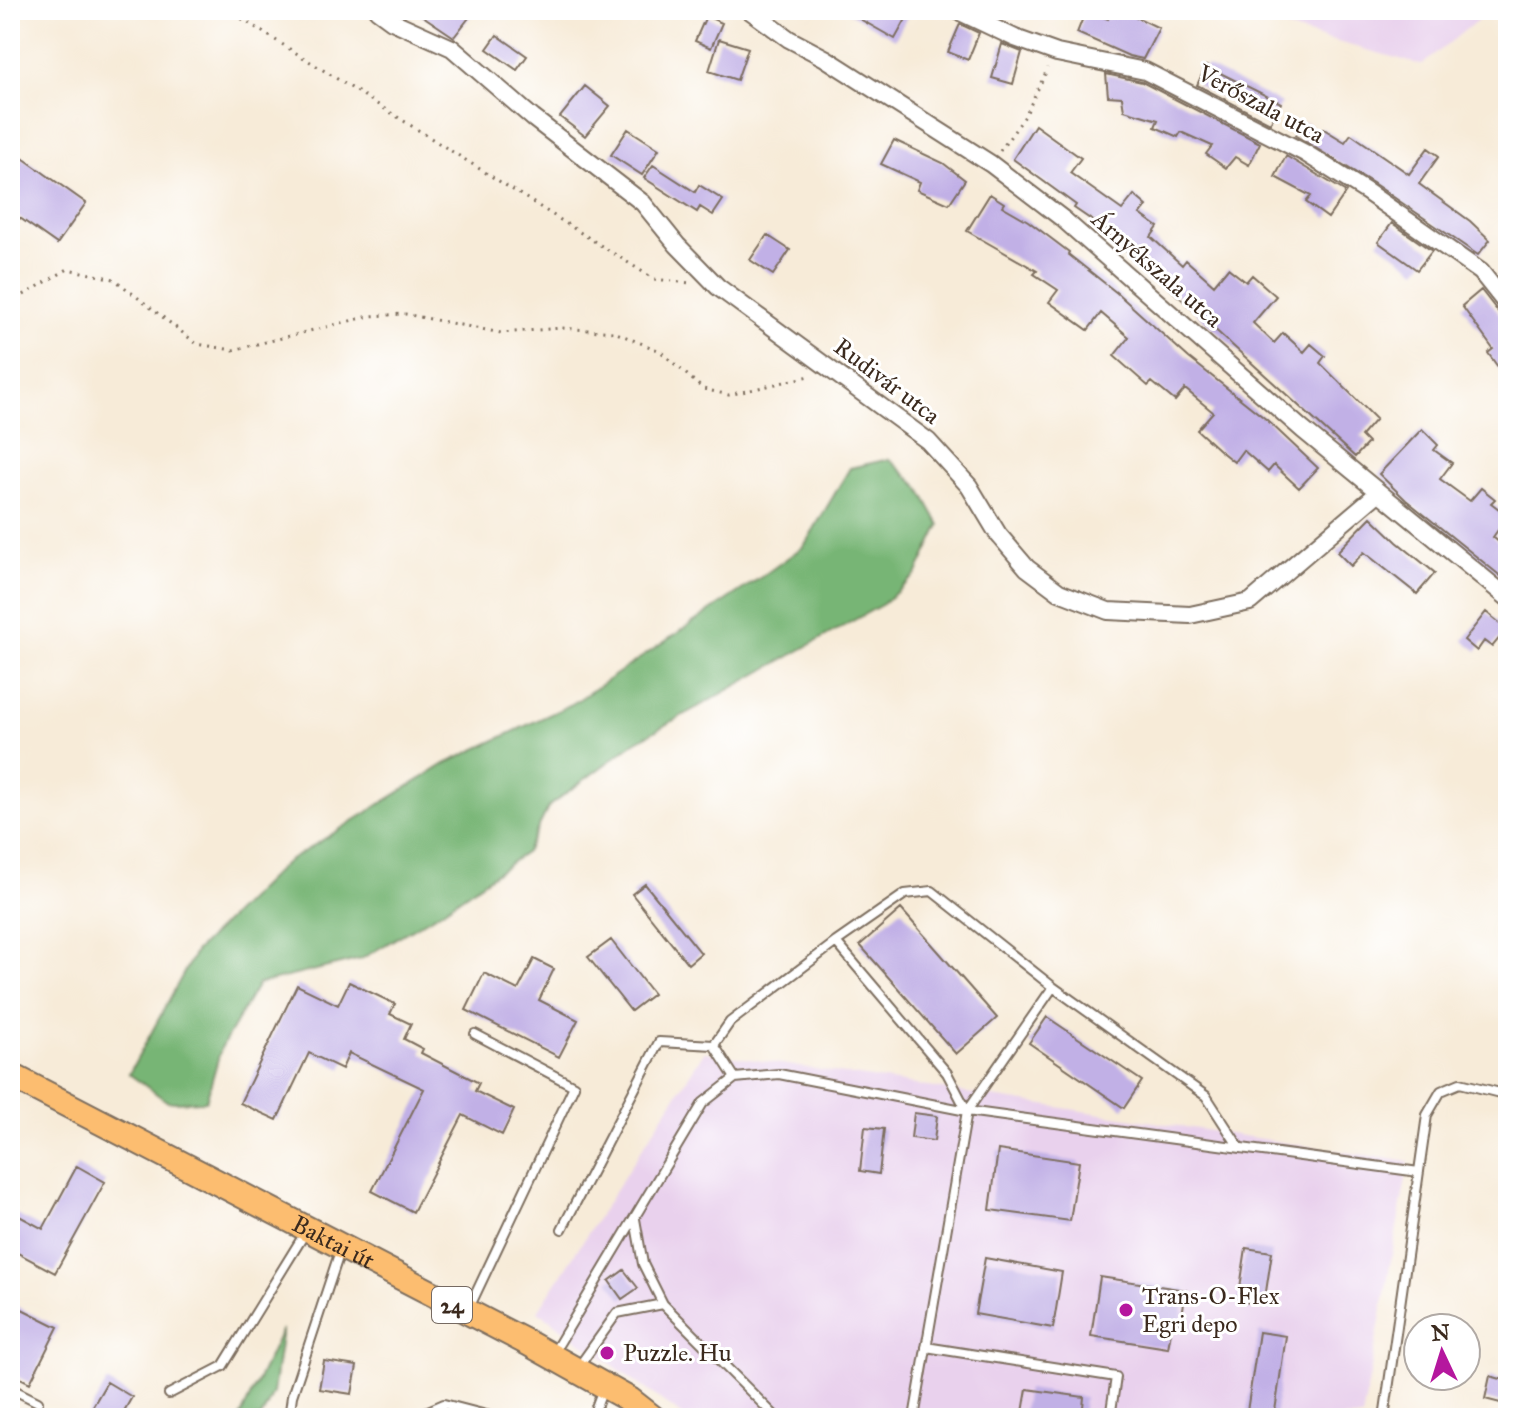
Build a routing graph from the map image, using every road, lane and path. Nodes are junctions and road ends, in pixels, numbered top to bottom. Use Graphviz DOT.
graph roads {
  1 [pos="228,10"];
  2 [pos="377,10"];
  3 [pos="749,10"];
  4 [pos="956,10"];
  5 [pos="1057,53"];
  6 [pos="991,164"];
  7 [pos="718,287"];
  8 [pos="10,303"];
  9 [pos="1508,306"];
  10 [pos="834,371"];
  11 [pos="1378,493"];
  12 [pos="1508,598"];
  13 [pos="836,942"];
  14 [pos="1053,987"];
  15 [pos="475,1034"];
  16 [pos="714,1045"];
  17 [pos="10,1075"];
  18 [pos="735,1078"];
  19 [pos="1508,1095"];
  20 [pos="967,1111"];
  21 [pos="1239,1147"];
  22 [pos="1419,1172"];
  23 [pos="635,1219"];
  24 [pos="307,1229"];
  25 [pos="562,1229"];
  26 [pos="341,1247"];
  27 [pos="663,1304"];
  28 [pos="467,1312"];
  29 [pos="926,1347"];
  30 [pos="552,1357"];
  31 [pos="577,1370"];
  32 [pos="604,1385"];
  33 [pos="10,1388"];
  34 [pos="169,1394"];
  35 [pos="38,1402"];
  36 [pos="289,1418"];
  37 [pos="412,1418"];
  38 [pos="498,1418"];
  39 [pos="592,1418"];
  40 [pos="653,1418"];
  41 [pos="777,1418"];
  42 [pos="914,1418"];
  43 [pos="1110,1418"];
  44 [pos="1384,1418"];
  1 -- 7 [label="path"];
  2 -- 7 [label="street, Rudivár utca"];
  3 -- 6 [label="street, Árnyékszala utca"];
  4 -- 5 [label="street, Verőszala utca"];
  5 -- 6 [label="path"];
  5 -- 9 [label="street, Verőszala utca"];
  6 -- 11 [label="street, Árnyékszala utca"];
  7 -- 10 [label="street, Rudivár utca"];
  8 -- 10 [label="path"];
  10 -- 11 [label="street, Rudivár utca"];
  11 -- 12 [label="street, Árnyékszala utca"];
  13 -- 14 [label="lane"];
  13 -- 16 [label="lane"];
  13 -- 20 [label="lane"];
  14 -- 20 [label="lane"];
  14 -- 21 [label="lane"];
  15 -- 28 [label="lane"];
  16 -- 18 [label="lane"];
  16 -- 25 [label="lane"];
  17 -- 24 [label="main road, Baktai út / 24"];
  18 -- 20 [label="lane"];
  18 -- 23 [label="lane"];
  19 -- 22 [label="lane"];
  20 -- 21 [label="lane"];
  20 -- 29 [label="lane"];
  21 -- 22 [label="lane"];
  22 -- 44 [label="lane"];
  23 -- 27 [label="lane"];
  23 -- 30 [label="lane"];
  24 -- 26 [label="main road, Baktai út / 24"];
  24 -- 34 [label="lane"];
  26 -- 28 [label="main road, Baktai út / 24"];
  26 -- 36 [label="lane"];
  27 -- 31 [label="lane"];
  27 -- 41 [label="lane"];
  28 -- 30 [label="main road, Baktai út / 24"];
  29 -- 42 [label="lane"];
  29 -- 43 [label="lane"];
  30 -- 31 [label="main road, Baktai út / 24"];
  31 -- 32 [label="main road, Baktai út / 24"];
  32 -- 39 [label="lane"];
  32 -- 40 [label="main road, Baktai út / 24"];
  33 -- 35 [label="lane"];
  37 -- 38 [label="lane"];
}
